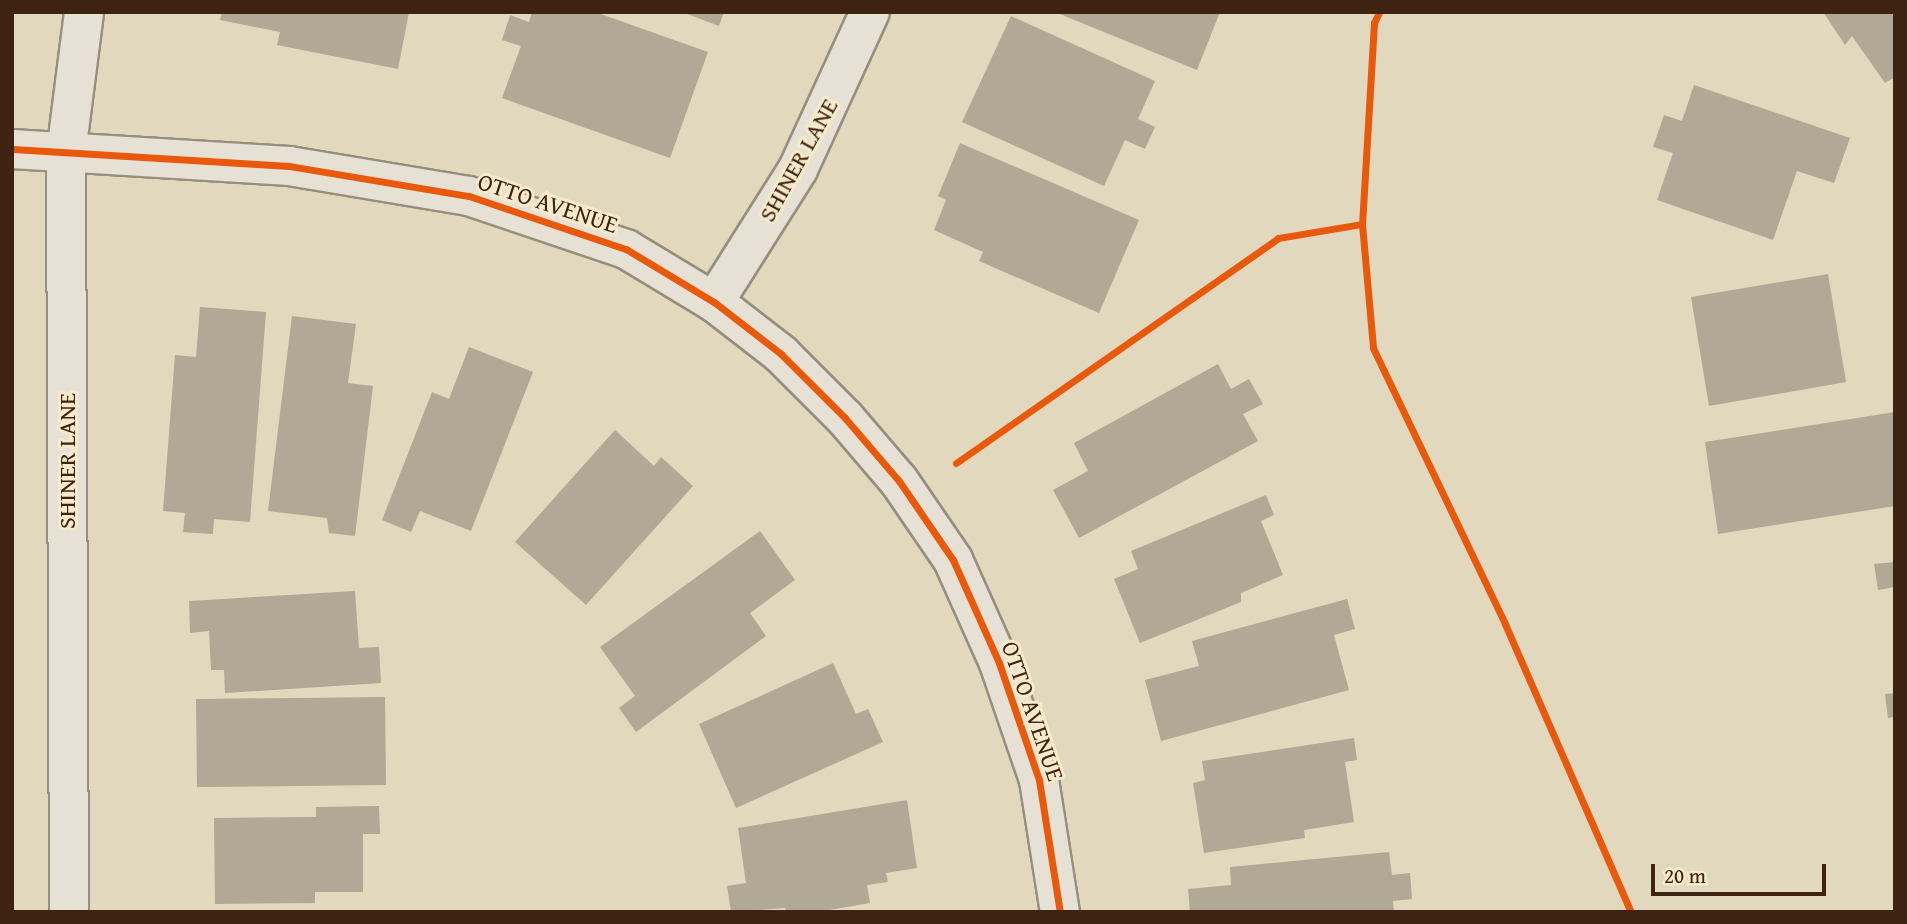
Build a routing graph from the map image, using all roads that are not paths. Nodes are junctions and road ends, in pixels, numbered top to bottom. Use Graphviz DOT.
graph roads {
  1 [pos="84,12"];
  2 [pos="870,12"];
  3 [pos="12,149"];
  4 [pos="66,153"];
  5 [pos="714,302"];
  6 [pos="69,912"];
  7 [pos="1060,912"];
  1 -- 4 [label="street, SHINER LANE"];
  2 -- 5 [label="street, SHINER LANE"];
  3 -- 4 [label="street, OTTO AVENUE"];
  4 -- 5 [label="street, OTTO AVENUE"];
  4 -- 6 [label="street, SHINER LANE"];
  5 -- 7 [label="street, OTTO AVENUE"];
}
